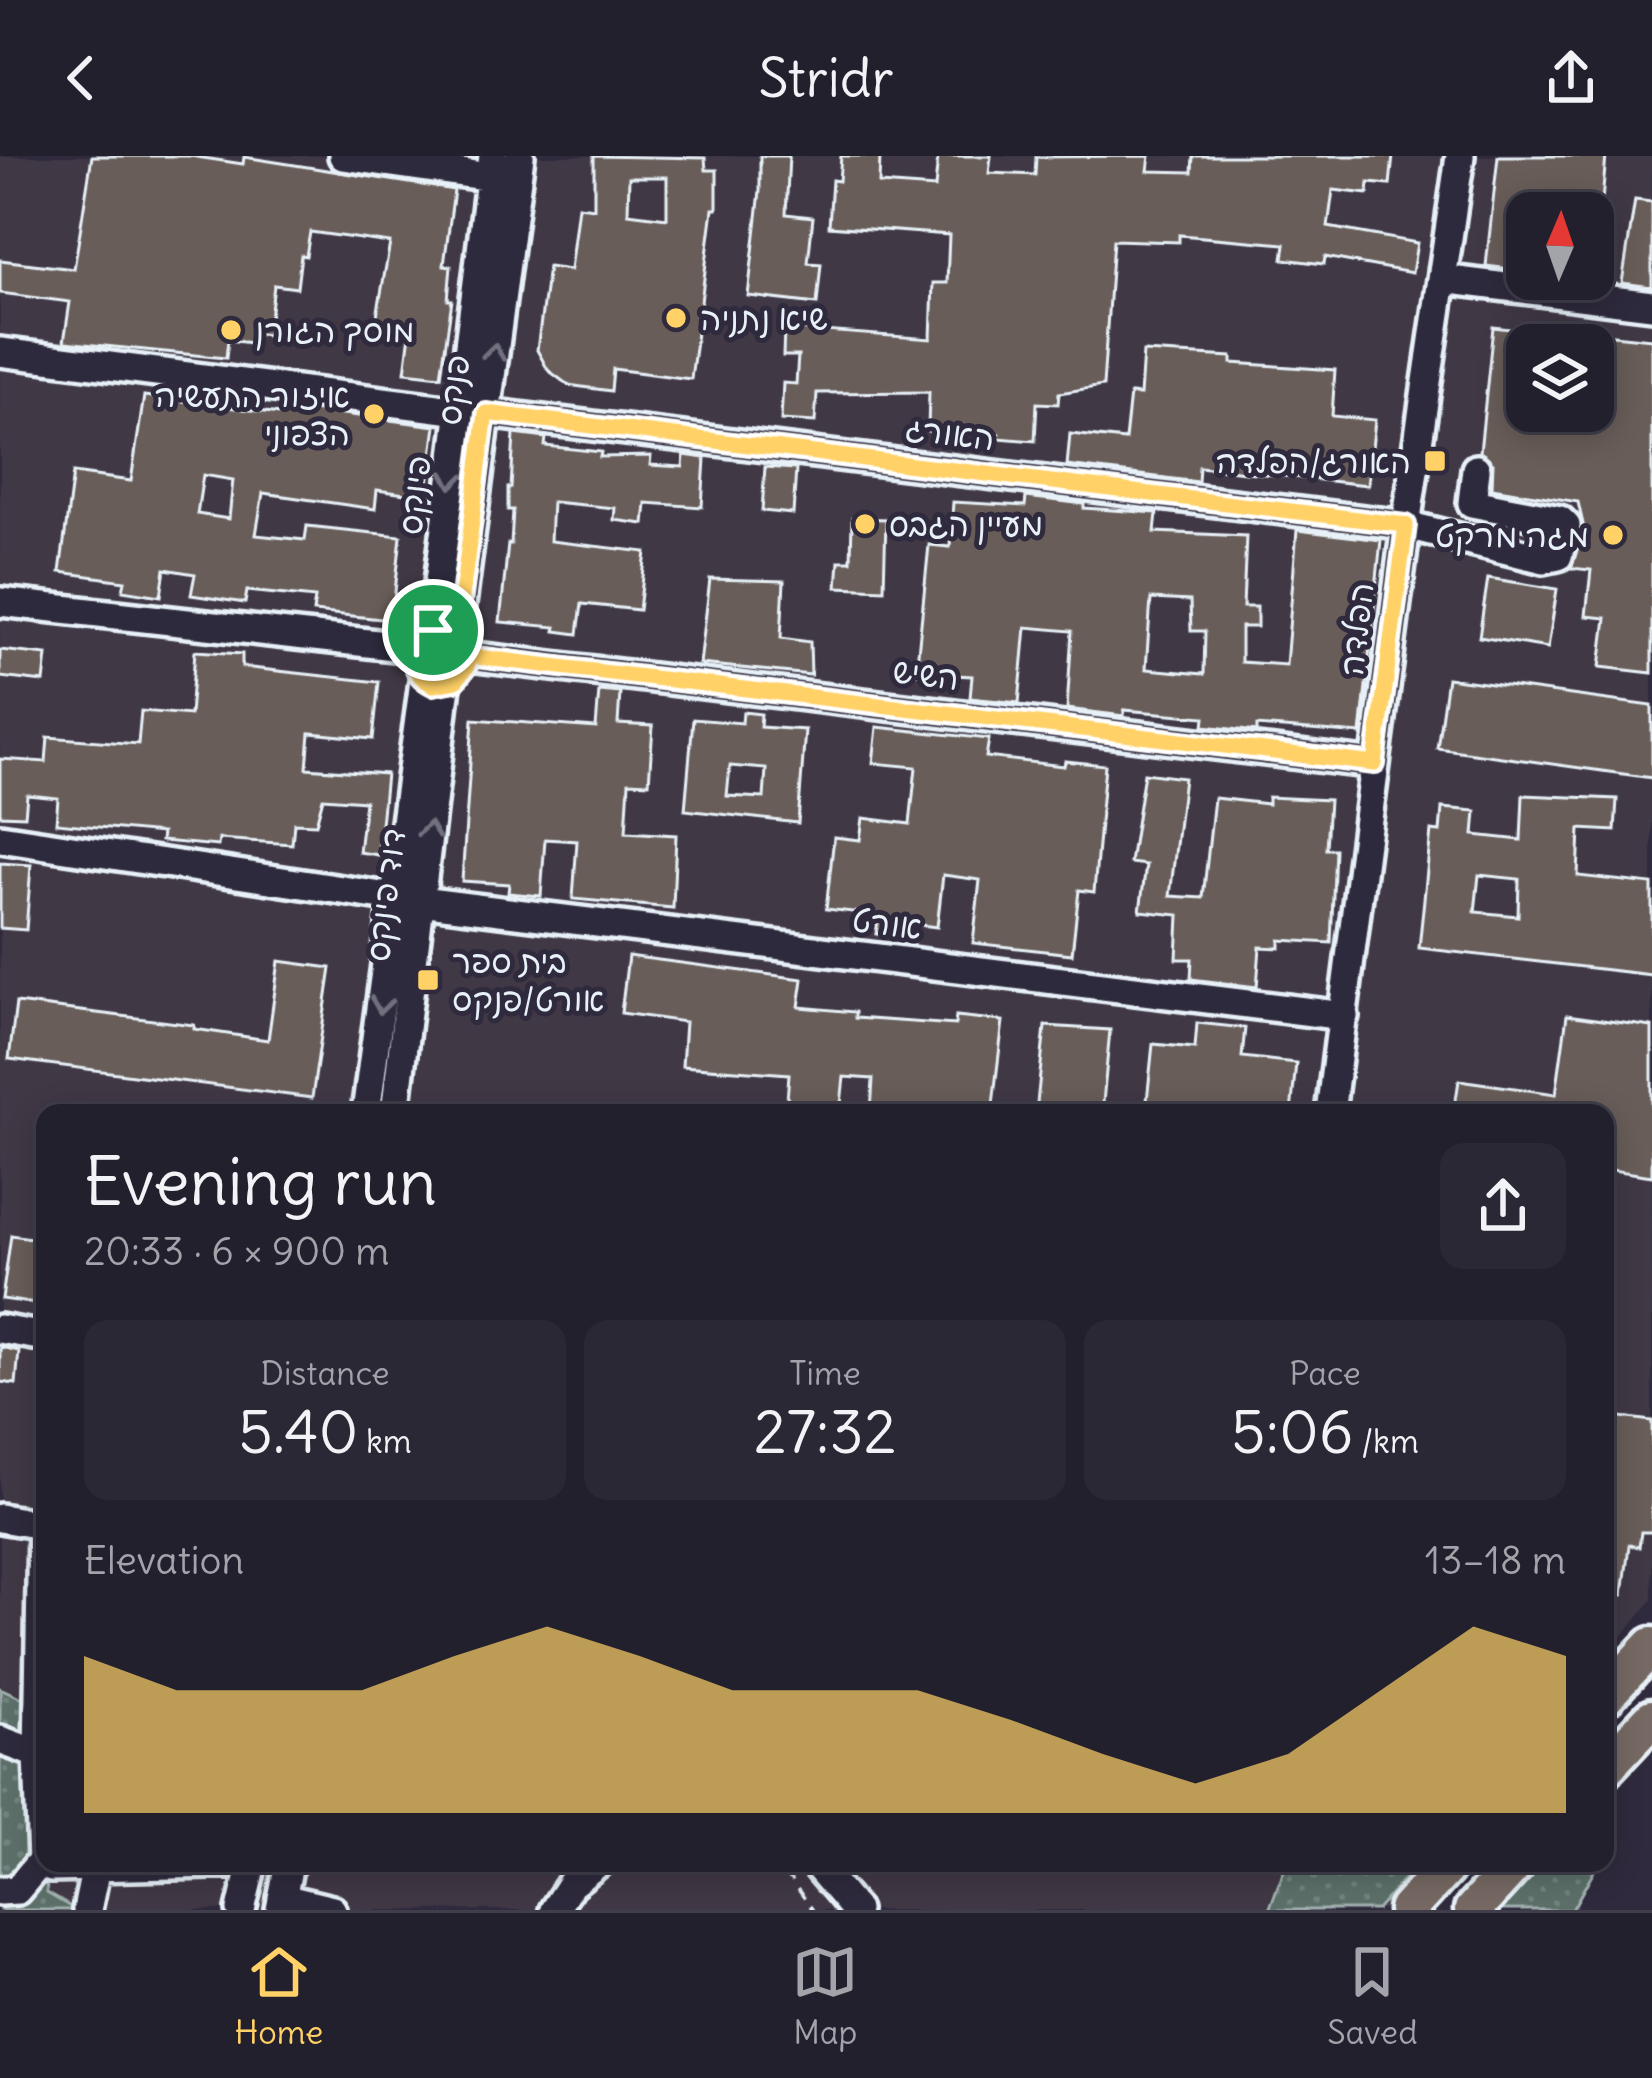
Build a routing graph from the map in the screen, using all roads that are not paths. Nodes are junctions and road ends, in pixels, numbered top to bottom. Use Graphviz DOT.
graph roads {
  1 [pos="344,156"];
  2 [pos="520,156"];
  3 [pos="1460,156"];
  4 [pos="492,166"];
  5 [pos="1442,278"];
  6 [pos="1652,305"];
  7 [pos="0,352"];
  8 [pos="473,412"];
  9 [pos="1476,469"];
  10 [pos="1472,503"];
  11 [pos="1406,525"];
  12 [pos="1466,540"];
  13 [pos="0,602"];
  14 [pos="443,642"];
  15 [pos="435,683"];
  16 [pos="1375,764"];
  17 [pos="0,838"];
  18 [pos="408,900"];
  19 [pos="1344,1016"];
  20 [pos="368,1104"];
  21 [pos="395,1104"];
  22 [pos="1331,1104"];
  23 [pos="0,1329"];
  24 [pos="36,1335"];
  25 [pos="0,1518"];
  26 [pos="36,1524"];
  27 [pos="1652,1646"];
  28 [pos="1614,1686"];
  29 [pos="1652,1718"];
  30 [pos="0,1740"];
  31 [pos="36,1753"];
  32 [pos="1614,1758"];
  33 [pos="36,1867"];
  34 [pos="94,1872"];
  35 [pos="250,1872"];
  36 [pos="287,1872"];
  37 [pos="586,1872"];
  38 [pos="823,1872"];
  39 [pos="1442,1872"];
  40 [pos="1508,1872"];
  41 [pos="0,1891"];
  42 [pos="281,1904"];
  43 [pos="87,1910"];
  44 [pos="242,1910"];
  45 [pos="332,1910"];
  46 [pos="554,1910"];
  47 [pos="855,1910"];
  48 [pos="1407,1910"];
  49 [pos="1473,1910"];
  1 -- 4 [label="street"];
  8 -- 2 [label="street, פנקס, one-way"];
  3 -- 5 [label="street, הפלדה"];
  4 -- 8 [label="street, פינקס"];
  5 -- 6 [label="street"];
  5 -- 11 [label="street, הפלדה"];
  7 -- 8 [label="street, האורג"];
  8 -- 11 [label="street, האורג"];
  8 -- 14 [label="street, פינקס"];
  9 -- 10 [label="street"];
  10 -- 12 [label="street"];
  10 -- 12 [label="street, האורג"];
  11 -- 12 [label="street, האורג"];
  11 -- 16 [label="street, הפלדה"];
  13 -- 14 [label="street, השיש"];
  14 -- 15 [label="street"];
  14 -- 15 [label="street"];
  14 -- 16 [label="street, השיש"];
  15 -- 18 [label="street, דוד פינקס"];
  16 -- 19 [label="street, הפלדה"];
  17 -- 18 [label="street, אורט"];
  18 -- 19 [label="street, אורט"];
  18 -- 20 [label="street, one-way"];
  18 -- 21 [label="street, דוד פינקס"];
  19 -- 22 [label="street, הפלדה"];
  23 -- 24 [label="street"];
  25 -- 26 [label="street"];
  27 -- 28 [label="main road"];
  29 -- 32 [label="main road"];
  30 -- 31 [label="street"];
  33 -- 41 [label="street"];
  34 -- 43 [label="street"];
  35 -- 44 [label="street"];
  36 -- 42 [label="street"];
  37 -- 46 [label="street"];
  38 -- 47 [label="street"];
  39 -- 48 [label="main road"];
  40 -- 49 [label="main road"];
  42 -- 45 [label="street"];
}
